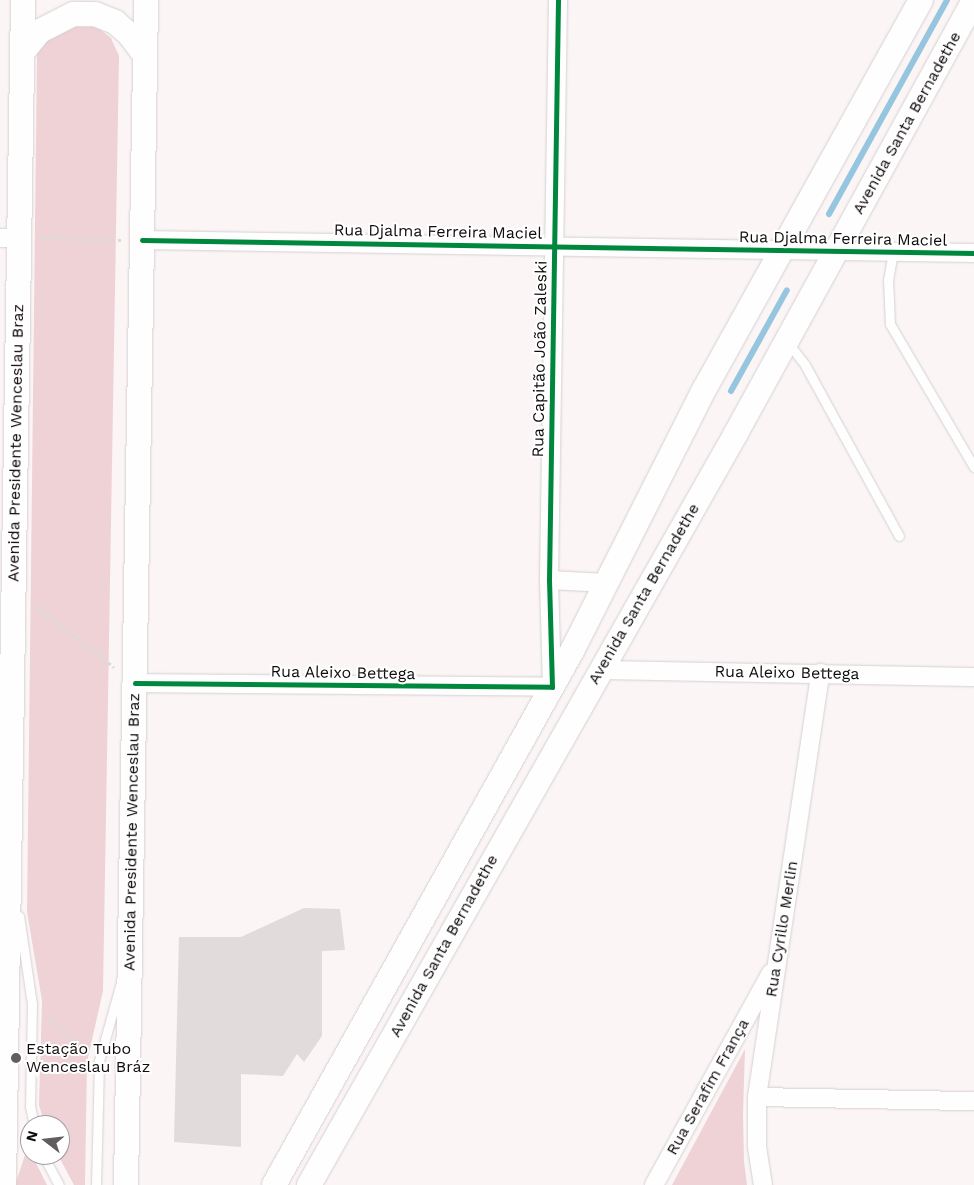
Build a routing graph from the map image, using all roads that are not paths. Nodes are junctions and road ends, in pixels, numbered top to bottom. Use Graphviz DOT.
graph roads {
  1 [pos="23,0"];
  2 [pos="146,0"];
  3 [pos="558,0"];
  4 [pos="921,0"];
  5 [pos="971,11"];
  6 [pos="22,53"];
  7 [pos="145,55"];
  8 [pos="10,238"];
  9 [pos="142,240"];
  10 [pos="554,247"];
  11 [pos="783,250"];
  12 [pos="836,251"];
  13 [pos="893,252"];
  14 [pos="974,254"];
  15 [pos="787,340"];
  16 [pos="974,467"];
  17 [pos="900,536"];
  18 [pos="550,580"];
  19 [pos="607,583"];
  20 [pos="7,589"];
  21 [pos="600,670"];
  22 [pos="820,673"];
  23 [pos="974,677"];
  24 [pos="135,683"];
  25 [pos="552,688"];
  26 [pos="9,854"];
  27 [pos="130,950"];
  28 [pos="776,964"];
  29 [pos="3,1068"];
  30 [pos="756,1097"];
  31 [pos="974,1101"];
  32 [pos="32,1115"];
  33 [pos="48,1165"];
  34 [pos="4,1185"];
  35 [pos="58,1185"];
  36 [pos="96,1185"];
  37 [pos="126,1185"];
  38 [pos="274,1185"];
  39 [pos="309,1185"];
  40 [pos="654,1185"];
  41 [pos="763,1185"];
  1 -- 6 [label="main road, Avenida Presidente Wenceslau Braz"];
  2 -- 7 [label="main road, Avenida Presidente Wenceslau Braz"];
  3 -- 10 [label="street, Rua Capitão João Zaleski"];
  4 -- 11 [label="main road, Avenida Santa Bernadethe"];
  5 -- 12 [label="main road, Avenida Santa Bernadethe"];
  6 -- 7 [label="main road"];
  6 -- 8 [label="main road, Avenida Presidente Wenceslau Braz"];
  7 -- 9 [label="main road, Avenida Presidente Wenceslau Braz"];
  8 -- 20 [label="main road, Avenida Presidente Wenceslau Braz"];
  9 -- 10 [label="street, Rua Djalma Ferreira Maciel"];
  9 -- 24 [label="main road, Avenida Presidente Wenceslau Braz"];
  10 -- 11 [label="street, Rua Djalma Ferreira Maciel"];
  10 -- 18 [label="street, Rua Capitão João Zaleski"];
  11 -- 12 [label="street, Rua Djalma Ferreira Maciel"];
  11 -- 19 [label="main road, Avenida Santa Bernadethe"];
  12 -- 13 [label="street, Rua Djalma Ferreira Maciel"];
  12 -- 15 [label="main road, Avenida Santa Bernadethe"];
  13 -- 14 [label="street, Rua Djalma Ferreira Maciel"];
  13 -- 16 [label="lane"];
  15 -- 17 [label="lane"];
  15 -- 21 [label="main road, Avenida Santa Bernadethe"];
  18 -- 19 [label="street"];
  18 -- 25 [label="street, Rua Capitão João Zaleski"];
  19 -- 25 [label="main road, Avenida Santa Bernadethe"];
  20 -- 26 [label="main road, Avenida Presidente Wenceslau Braz"];
  21 -- 22 [label="street, Rua Aleixo Bettega"];
  21 -- 39 [label="main road, Avenida Santa Bernadethe"];
  22 -- 23 [label="street, Rua Aleixo Bettega"];
  22 -- 28 [label="street, Rua Cyrillo Merlin"];
  24 -- 25 [label="street, Rua Aleixo Bettega"];
  24 -- 27 [label="main road, Avenida Presidente Wenceslau Braz"];
  25 -- 38 [label="main road, Avenida Santa Bernadethe"];
  26 -- 29 [label="main road, Avenida Presidente Wenceslau Braz"];
  26 -- 32 [label="lane"];
  27 -- 36 [label="lane"];
  27 -- 37 [label="main road, Avenida Presidente Wenceslau Braz"];
  28 -- 30 [label="street, Rua Cyrillo Merlin"];
  28 -- 40 [label="street, Rua Serafim França"];
  29 -- 34 [label="main road, Avenida Presidente Wenceslau Braz"];
  30 -- 31 [label="street"];
  30 -- 41 [label="street, Rua Cyrillo Merlin"];
  33 -- 35 [label="lane"];
}
